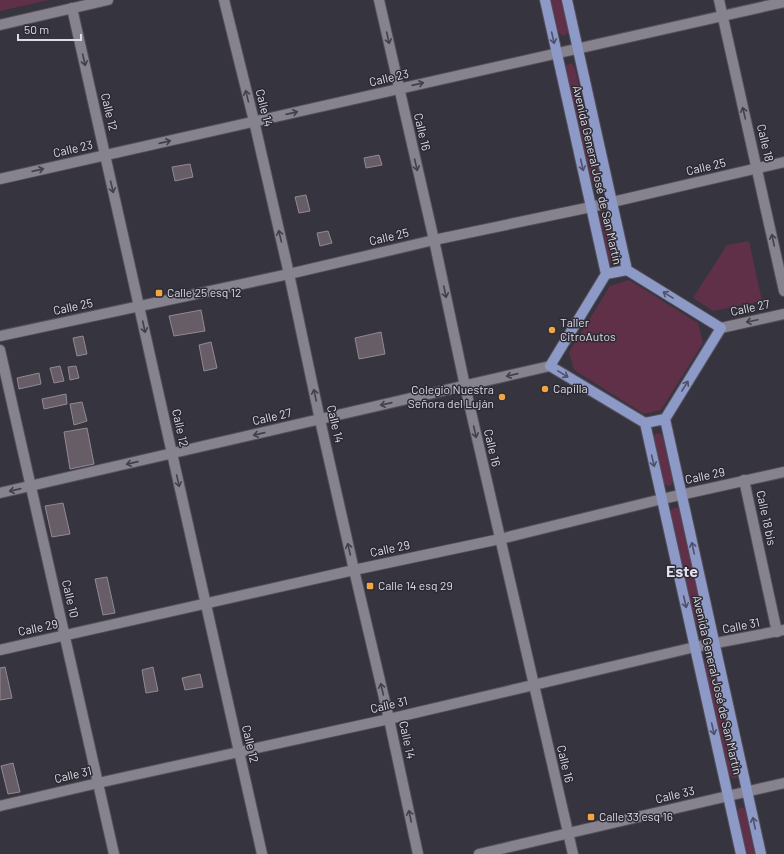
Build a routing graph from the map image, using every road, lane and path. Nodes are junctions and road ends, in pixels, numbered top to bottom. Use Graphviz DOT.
graph roads {
  1 [pos="108,0"];
  2 [pos="224,0"];
  3 [pos="379,0"];
  4 [pos="545,0"];
  5 [pos="567,0"];
  6 [pos="719,0"];
  7 [pos="784,2"];
  8 [pos="72,8"];
  9 [pos="723,16"];
  10 [pos="0,25"];
  11 [pos="578,48"];
  12 [pos="557,53"];
  13 [pos="399,89"];
  14 [pos="254,122"];
  15 [pos="105,155"];
  16 [pos="784,162"];
  17 [pos="757,168"];
  18 [pos="0,179"];
  19 [pos="612,202"];
  20 [pos="591,207"];
  21 [pos="434,240"];
  22 [pos="627,270"];
  23 [pos="289,274"];
  24 [pos="606,274"];
  25 [pos="784,291"];
  26 [pos="140,306"];
  27 [pos="784,314"];
  28 [pos="721,328"];
  29 [pos="0,336"];
  30 [pos="0,350"];
  31 [pos="550,366"];
  32 [pos="465,386"];
  33 [pos="665,419"];
  34 [pos="320,420"];
  35 [pos="645,423"];
  36 [pos="172,454"];
  37 [pos="784,472"];
  38 [pos="744,480"];
  39 [pos="31,486"];
  40 [pos="0,493"];
  41 [pos="681,494"];
  42 [pos="662,499"];
  43 [pos="500,539"];
  44 [pos="354,570"];
  45 [pos="206,603"];
  46 [pos="781,631"];
  47 [pos="65,636"];
  48 [pos="714,644"];
  49 [pos="695,647"];
  50 [pos="0,650"];
  51 [pos="534,685"];
  52 [pos="389,718"];
  53 [pos="239,752"];
  54 [pos="98,783"];
  55 [pos="784,783"];
  56 [pos="748,791"];
  57 [pos="728,796"];
  58 [pos="0,806"];
  59 [pos="568,834"];
  60 [pos="114,854"];
  61 [pos="262,854"];
  62 [pos="418,854"];
  63 [pos="479,854"];
  64 [pos="572,854"];
  65 [pos="741,854"];
  66 [pos="761,854"];
  1 -- 8 [label="street"];
  14 -- 2 [label="street, Calle 14, one-way"];
  3 -- 13 [label="street, Calle 16, one-way"];
  4 -- 12 [label="main road, Avenida General José de San Martín, one-way"];
  5 -- 11 [label="main road, Avenida General José de San Martín"];
  6 -- 9 [label="street, Calle 18"];
  7 -- 9 [label="street, Calle 23"];
  8 -- 10 [label="street"];
  8 -- 15 [label="street, Calle 12, one-way"];
  9 -- 11 [label="street, Calle 23"];
  17 -- 9 [label="street, Calle 18, one-way"];
  11 -- 12 [label="street, Calle 23"];
  11 -- 19 [label="main road, Avenida General José de San Martín"];
  13 -- 12 [label="street, Calle 23, one-way"];
  12 -- 20 [label="main road, Avenida General José de San Martín, one-way"];
  14 -- 13 [label="street, Calle 23, one-way"];
  13 -- 21 [label="street, Calle 16, one-way"];
  15 -- 14 [label="street, Calle 23, one-way"];
  23 -- 14 [label="street, Calle 14, one-way"];
  18 -- 15 [label="street, Calle 23, one-way"];
  15 -- 26 [label="street, Calle 12, one-way"];
  16 -- 17 [label="street, Calle 25"];
  17 -- 19 [label="street, Calle 25"];
  25 -- 17 [label="street, Calle 18, one-way"];
  19 -- 20 [label="street, Calle 25"];
  19 -- 22 [label="main road, Avenida General José de San Martín"];
  20 -- 21 [label="street, Calle 25"];
  20 -- 24 [label="main road, Avenida General José de San Martín"];
  21 -- 23 [label="street, Calle 25"];
  21 -- 32 [label="street, Calle 16, one-way"];
  22 -- 24 [label="main road"];
  28 -- 22 [label="main road, Avenida General José de San Martín, one-way"];
  23 -- 26 [label="street, Calle 25"];
  34 -- 23 [label="street, Calle 14, one-way"];
  24 -- 31 [label="main road, Avenida General José de San Martín"];
  26 -- 29 [label="street, Calle 25"];
  26 -- 36 [label="street, Calle 12, one-way"];
  27 -- 28 [label="street, Calle 27, one-way"];
  33 -- 28 [label="main road, one-way"];
  30 -- 39 [label="street, Calle 10"];
  31 -- 32 [label="street, Calle 27, one-way"];
  31 -- 35 [label="main road, one-way"];
  32 -- 34 [label="street, Calle 27, one-way"];
  32 -- 43 [label="street, Calle 16, one-way"];
  33 -- 35 [label="main road"];
  33 -- 41 [label="main road, Avenida General José de San Martín"];
  34 -- 36 [label="street, Calle 27, one-way"];
  44 -- 34 [label="street, Calle 14, one-way"];
  35 -- 42 [label="main road, Avenida General José de San Martín, one-way"];
  36 -- 39 [label="street, Calle 27, one-way"];
  36 -- 45 [label="street, Calle 12, one-way"];
  37 -- 38 [label="street, Calle 29"];
  38 -- 41 [label="street, Calle 29"];
  38 -- 46 [label="street, Calle 18 bis"];
  39 -- 40 [label="street, Calle 27, one-way"];
  39 -- 47 [label="street, Calle 10"];
  41 -- 42 [label="street, Calle 29"];
  48 -- 41 [label="main road, Avenida General José de San Martín, one-way"];
  42 -- 43 [label="street, Calle 29"];
  42 -- 49 [label="main road, Avenida General José de San Martín, one-way"];
  43 -- 44 [label="street, Calle 29"];
  43 -- 51 [label="street, Calle 16"];
  44 -- 45 [label="street, Calle 29"];
  52 -- 44 [label="street, Calle 14, one-way"];
  45 -- 47 [label="street, Calle 29"];
  45 -- 53 [label="street, Calle 12"];
  46 -- 48 [label="street, Calle 31"];
  47 -- 50 [label="street, Calle 29"];
  47 -- 54 [label="street, Calle 10"];
  48 -- 49 [label="street, Calle 31"];
  48 -- 56 [label="main road, Avenida General José de San Martín"];
  49 -- 51 [label="street, Calle 31"];
  49 -- 57 [label="main road, Avenida General José de San Martín, one-way"];
  51 -- 52 [label="street, Calle 31"];
  51 -- 59 [label="street, Calle 16"];
  52 -- 53 [label="street, Calle 31"];
  62 -- 52 [label="street, Calle 14, one-way"];
  53 -- 54 [label="street, Calle 31"];
  53 -- 61 [label="street, Calle 12"];
  54 -- 58 [label="street, Calle 31"];
  54 -- 60 [label="street, Calle 10"];
  55 -- 56 [label="street, Calle 33"];
  56 -- 57 [label="street, Calle 33"];
  66 -- 56 [label="main road, Avenida General José de San Martín, one-way"];
  57 -- 59 [label="street, Calle 33"];
  57 -- 65 [label="main road, Avenida General José de San Martín"];
  59 -- 63 [label="street, Calle 33"];
  59 -- 64 [label="street, Calle 16"];
}
